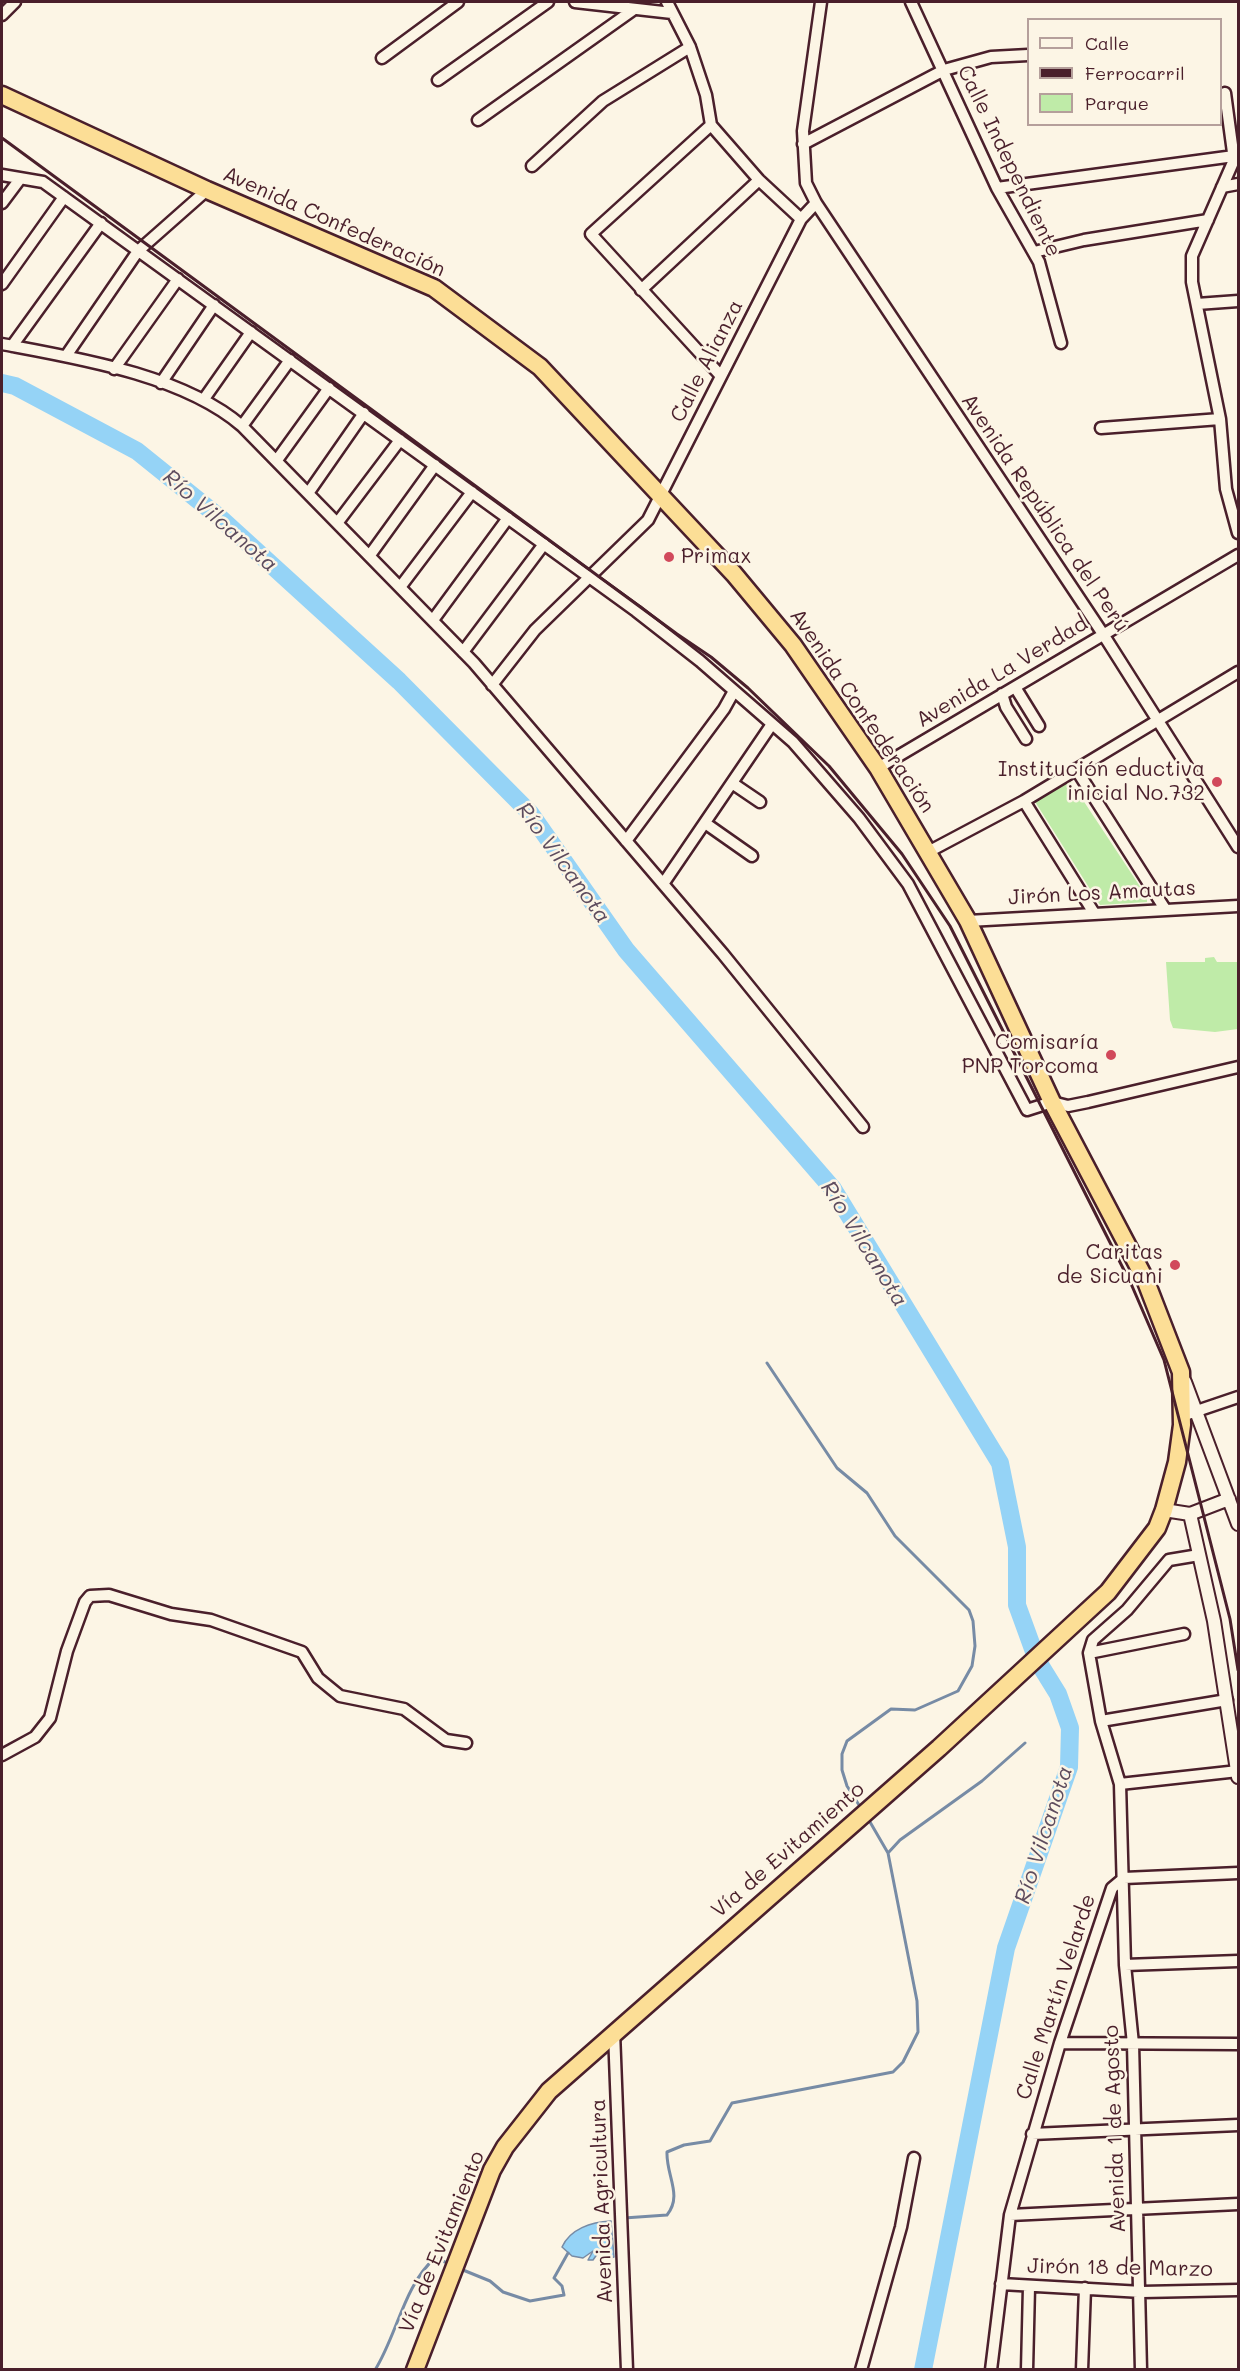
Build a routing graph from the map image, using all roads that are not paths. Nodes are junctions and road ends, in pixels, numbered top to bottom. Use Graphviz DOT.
graph roads {
  1 [pos="15,2"];
  2 [pos="458,2"];
  3 [pos="548,2"];
  4 [pos="575,2"];
  5 [pos="667,2"];
  6 [pos="821,2"];
  7 [pos="911,2"];
  8 [pos="633,10"];
  9 [pos="672,13"];
  10 [pos="2,15"];
  11 [pos="690,47"];
  12 [pos="1027,55"];
  13 [pos="382,58"];
  14 [pos="944,70"];
  15 [pos="438,80"];
  16 [pos="1225,93"];
  17 [pos="2,95"];
  18 [pos="478,120"];
  19 [pos="711,125"];
  20 [pos="803,144"];
  21 [pos="1235,156"];
  22 [pos="532,166"];
  23 [pos="2,175"];
  24 [pos="20,179"];
  25 [pos="759,180"];
  26 [pos="1239,184"];
  27 [pos="1222,187"];
  28 [pos="997,188"];
  29 [pos="207,190"];
  30 [pos="64,197"];
  31 [pos="2,203"];
  32 [pos="816,203"];
  33 [pos="801,219"];
  34 [pos="1208,219"];
  35 [pos="101,223"];
  36 [pos="138,251"];
  37 [pos="1034,252"];
  38 [pos="178,279"];
  39 [pos="2,284"];
  40 [pos="641,290"];
  41 [pos="1239,301"];
  42 [pos="1197,304"];
  43 [pos="214,305"];
  44 [pos="251,332"];
  45 [pos="1061,343"];
  46 [pos="7,345"];
  47 [pos="66,356"];
  48 [pos="290,360"];
  49 [pos="114,369"];
  50 [pos="721,376"];
  51 [pos="161,383"];
  52 [pos="329,388"];
  53 [pos="204,399"];
  54 [pos="364,414"];
  55 [pos="1220,419"];
  56 [pos="242,426"];
  57 [pos="1101,428"];
  58 [pos="400,440"];
  59 [pos="277,460"];
  60 [pos="435,465"];
  61 [pos="309,492"];
  62 [pos="472,492"];
  63 [pos="660,498"];
  64 [pos="508,518"];
  65 [pos="338,522"];
  66 [pos="1239,533"];
  67 [pos="544,544"];
  68 [pos="370,555"];
  69 [pos="1239,555"];
  70 [pos="588,576"];
  71 [pos="401,586"];
  72 [pos="433,620"];
  73 [pos="1103,634"];
  74 [pos="463,652"];
  75 [pos="1239,672"];
  76 [pos="492,685"];
  77 [pos="1015,687"];
  78 [pos="734,691"];
  79 [pos="1002,694"];
  80 [pos="1156,720"];
  81 [pos="772,724"];
  82 [pos="1039,726"];
  83 [pos="1026,739"];
  84 [pos="878,768"];
  85 [pos="1076,769"];
  86 [pos="732,783"];
  87 [pos="1024,801"];
  88 [pos="760,802"];
  89 [pos="705,823"];
  90 [pos="626,841"];
  91 [pos="1239,847"];
  92 [pos="928,852"];
  93 [pos="752,856"];
  94 [pos="663,885"];
  95 [pos="1239,906"];
  96 [pos="1165,909"];
  97 [pos="1094,913"];
  98 [pos="968,921"];
  99 [pos="1239,1067"];
  100 [pos="1052,1102"];
  101 [pos="863,1127"];
  102 [pos="1181,1372"];
  103 [pos="1239,1397"];
  104 [pos="1189,1414"];
  105 [pos="1229,1499"];
  106 [pos="1164,1510"];
  107 [pos="1190,1514"];
  108 [pos="1239,1524"];
  109 [pos="1199,1555"];
  110 [pos="1184,1634"];
  111 [pos="1089,1653"];
  112 [pos="1227,1700"];
  113 [pos="1101,1721"];
  114 [pos="466,1743"];
  115 [pos="2,1755"];
  116 [pos="1238,1771"];
  117 [pos="1239,1777"];
  118 [pos="1120,1784"];
  119 [pos="1239,1873"];
  120 [pos="1124,1878"];
  121 [pos="1239,1961"];
  122 [pos="1125,1965"];
  123 [pos="614,2032"];
  124 [pos="1060,2043"];
  125 [pos="1133,2044"];
  126 [pos="1239,2044"];
  127 [pos="1239,2125"];
  128 [pos="1136,2131"];
  129 [pos="1032,2134"];
  130 [pos="914,2158"];
  131 [pos="1239,2204"];
  132 [pos="1138,2207"];
  133 [pos="1010,2215"];
  134 [pos="1001,2284"];
  135 [pos="1029,2287"];
  136 [pos="1085,2288"];
  137 [pos="1239,2290"];
  138 [pos="1142,2292"];
  139 [pos="416,2370"];
  140 [pos="627,2370"];
  141 [pos="861,2370"];
  142 [pos="991,2370"];
  143 [pos="1028,2370"];
  144 [pos="1082,2370"];
  145 [pos="1142,2370"];
  1 -- 10 [label="street"];
  2 -- 13 [label="street"];
  3 -- 15 [label="street"];
  4 -- 8 [label="street"];
  5 -- 9 [label="street"];
  6 -- 20 [label="street"];
  7 -- 14 [label="street, Calle Independiente"];
  8 -- 9 [label="street"];
  8 -- 18 [label="street"];
  9 -- 11 [label="street"];
  11 -- 19 [label="street"];
  11 -- 22 [label="street"];
  12 -- 14 [label="street"];
  14 -- 20 [label="street"];
  14 -- 28 [label="street, Calle Independiente"];
  16 -- 21 [label="street"];
  17 -- 29 [label="highway, Avenida Confederación"];
  19 -- 25 [label="street"];
  19 -- 40 [label="street"];
  20 -- 32 [label="street"];
  21 -- 27 [label="street"];
  21 -- 28 [label="street"];
  23 -- 24 [label="street"];
  24 -- 30 [label="street"];
  24 -- 31 [label="street"];
  25 -- 33 [label="street"];
  25 -- 40 [label="street"];
  26 -- 27 [label="street"];
  27 -- 34 [label="street"];
  28 -- 37 [label="street, Calle Independiente"];
  29 -- 36 [label="street"];
  29 -- 63 [label="highway, Avenida Confederación"];
  30 -- 35 [label="street"];
  30 -- 39 [label="street"];
  32 -- 33 [label="street, Calle Alianza"];
  32 -- 73 [label="street, Avenida República del Perú"];
  33 -- 50 [label="street, Calle Alianza"];
  34 -- 37 [label="street"];
  34 -- 42 [label="street"];
  35 -- 36 [label="street"];
  35 -- 46 [label="street"];
  36 -- 38 [label="street"];
  36 -- 47 [label="street"];
  37 -- 45 [label="street, Calle Independiente"];
  38 -- 43 [label="street"];
  38 -- 49 [label="street"];
  40 -- 50 [label="street"];
  41 -- 42 [label="street"];
  42 -- 55 [label="street"];
  43 -- 44 [label="street"];
  43 -- 51 [label="street"];
  44 -- 48 [label="street"];
  44 -- 53 [label="street"];
  46 -- 47 [label="street"];
  47 -- 49 [label="street"];
  48 -- 52 [label="street"];
  48 -- 56 [label="street"];
  49 -- 51 [label="street"];
  50 -- 63 [label="street, Calle Alianza"];
  51 -- 53 [label="street"];
  52 -- 54 [label="street"];
  52 -- 59 [label="street"];
  53 -- 56 [label="street"];
  54 -- 58 [label="street"];
  54 -- 61 [label="street"];
  55 -- 57 [label="street"];
  55 -- 66 [label="street"];
  56 -- 59 [label="street"];
  58 -- 60 [label="street"];
  58 -- 65 [label="street"];
  59 -- 61 [label="street"];
  60 -- 62 [label="street"];
  60 -- 68 [label="street"];
  61 -- 65 [label="street"];
  62 -- 64 [label="street"];
  62 -- 71 [label="street"];
  63 -- 70 [label="street, Calle Alianza"];
  63 -- 84 [label="highway, Avenida Confederación"];
  64 -- 67 [label="street"];
  64 -- 72 [label="street"];
  65 -- 68 [label="street"];
  67 -- 70 [label="street"];
  67 -- 74 [label="street"];
  68 -- 71 [label="street"];
  69 -- 73 [label="street, Avenida La Verdad"];
  70 -- 76 [label="street, Calle Alianza"];
  70 -- 78 [label="street"];
  71 -- 72 [label="street"];
  72 -- 74 [label="street"];
  73 -- 77 [label="street, Avenida La Verdad"];
  73 -- 80 [label="street, Avenida República del Perú"];
  74 -- 76 [label="street"];
  75 -- 80 [label="street"];
  76 -- 90 [label="street"];
  77 -- 79 [label="street, Avenida La Verdad"];
  77 -- 82 [label="street"];
  78 -- 81 [label="street"];
  78 -- 90 [label="street"];
  79 -- 83 [label="street"];
  79 -- 84 [label="street, Avenida La Verdad"];
  80 -- 85 [label="street"];
  80 -- 91 [label="street, Avenida República del Perú"];
  81 -- 86 [label="street"];
  81 -- 100 [label="street"];
  84 -- 92 [label="highway, Avenida Confederación"];
  85 -- 87 [label="street"];
  85 -- 96 [label="street"];
  86 -- 88 [label="street"];
  86 -- 89 [label="street"];
  87 -- 92 [label="street"];
  87 -- 97 [label="street"];
  89 -- 93 [label="street"];
  89 -- 94 [label="street"];
  90 -- 94 [label="street"];
  92 -- 98 [label="highway, Avenida Confederación"];
  94 -- 101 [label="street"];
  95 -- 96 [label="street, Jirón Los Amautas"];
  96 -- 97 [label="street, Jirón Los Amautas"];
  97 -- 98 [label="street, Jirón Los Amautas"];
  98 -- 100 [label="highway, Avenida Confederación"];
  99 -- 100 [label="street"];
  100 -- 102 [label="highway, Avenida Confederación"];
  102 -- 104 [label="highway, Vía de Evitamiento"];
  103 -- 104 [label="street"];
  104 -- 105 [label="street"];
  104 -- 106 [label="highway, Vía de Evitamiento"];
  105 -- 107 [label="street"];
  105 -- 108 [label="street"];
  106 -- 107 [label="street"];
  106 -- 123 [label="highway, Vía de Evitamiento"];
  107 -- 109 [label="street"];
  109 -- 111 [label="street"];
  109 -- 112 [label="street"];
  110 -- 111 [label="street"];
  111 -- 113 [label="street, Calle Martín Velarde"];
  112 -- 113 [label="street"];
  112 -- 116 [label="street"];
  113 -- 118 [label="street, Calle Martín Velarde"];
  114 -- 115 [label="street"];
  116 -- 117 [label="street"];
  116 -- 118 [label="street"];
  118 -- 120 [label="street, Calle Martín Velarde"];
  119 -- 120 [label="street"];
  120 -- 122 [label="street, Avenida 1 de Agosto"];
  120 -- 124 [label="street, Calle Martín Velarde"];
  121 -- 122 [label="street"];
  122 -- 125 [label="street, Avenida 1 de Agosto"];
  123 -- 139 [label="highway, Vía de Evitamiento"];
  123 -- 140 [label="street, Avenida Agricultura"];
  124 -- 125 [label="street"];
  124 -- 129 [label="street, Calle Martín Velarde"];
  125 -- 126 [label="street"];
  125 -- 128 [label="street, Avenida 1 de Agosto"];
  127 -- 128 [label="street"];
  128 -- 129 [label="street"];
  128 -- 132 [label="street, Avenida 1 de Agosto"];
  129 -- 133 [label="street, Calle Martín Velarde"];
  130 -- 141 [label="street"];
  131 -- 132 [label="street"];
  132 -- 133 [label="street"];
  132 -- 138 [label="street, Avenida 1 de Agosto"];
  133 -- 134 [label="street, Calle Martín Velarde"];
  134 -- 135 [label="street, Jirón 18 de Marzo"];
  134 -- 142 [label="street, Calle Martín Velarde"];
  135 -- 136 [label="street, Jirón 18 de Marzo"];
  135 -- 143 [label="street"];
  136 -- 138 [label="street, Jirón 18 de Marzo"];
  136 -- 144 [label="street"];
  137 -- 138 [label="street, Jirón 18 de Marzo"];
  138 -- 145 [label="street, Avenida 1 de Agosto"];
}
